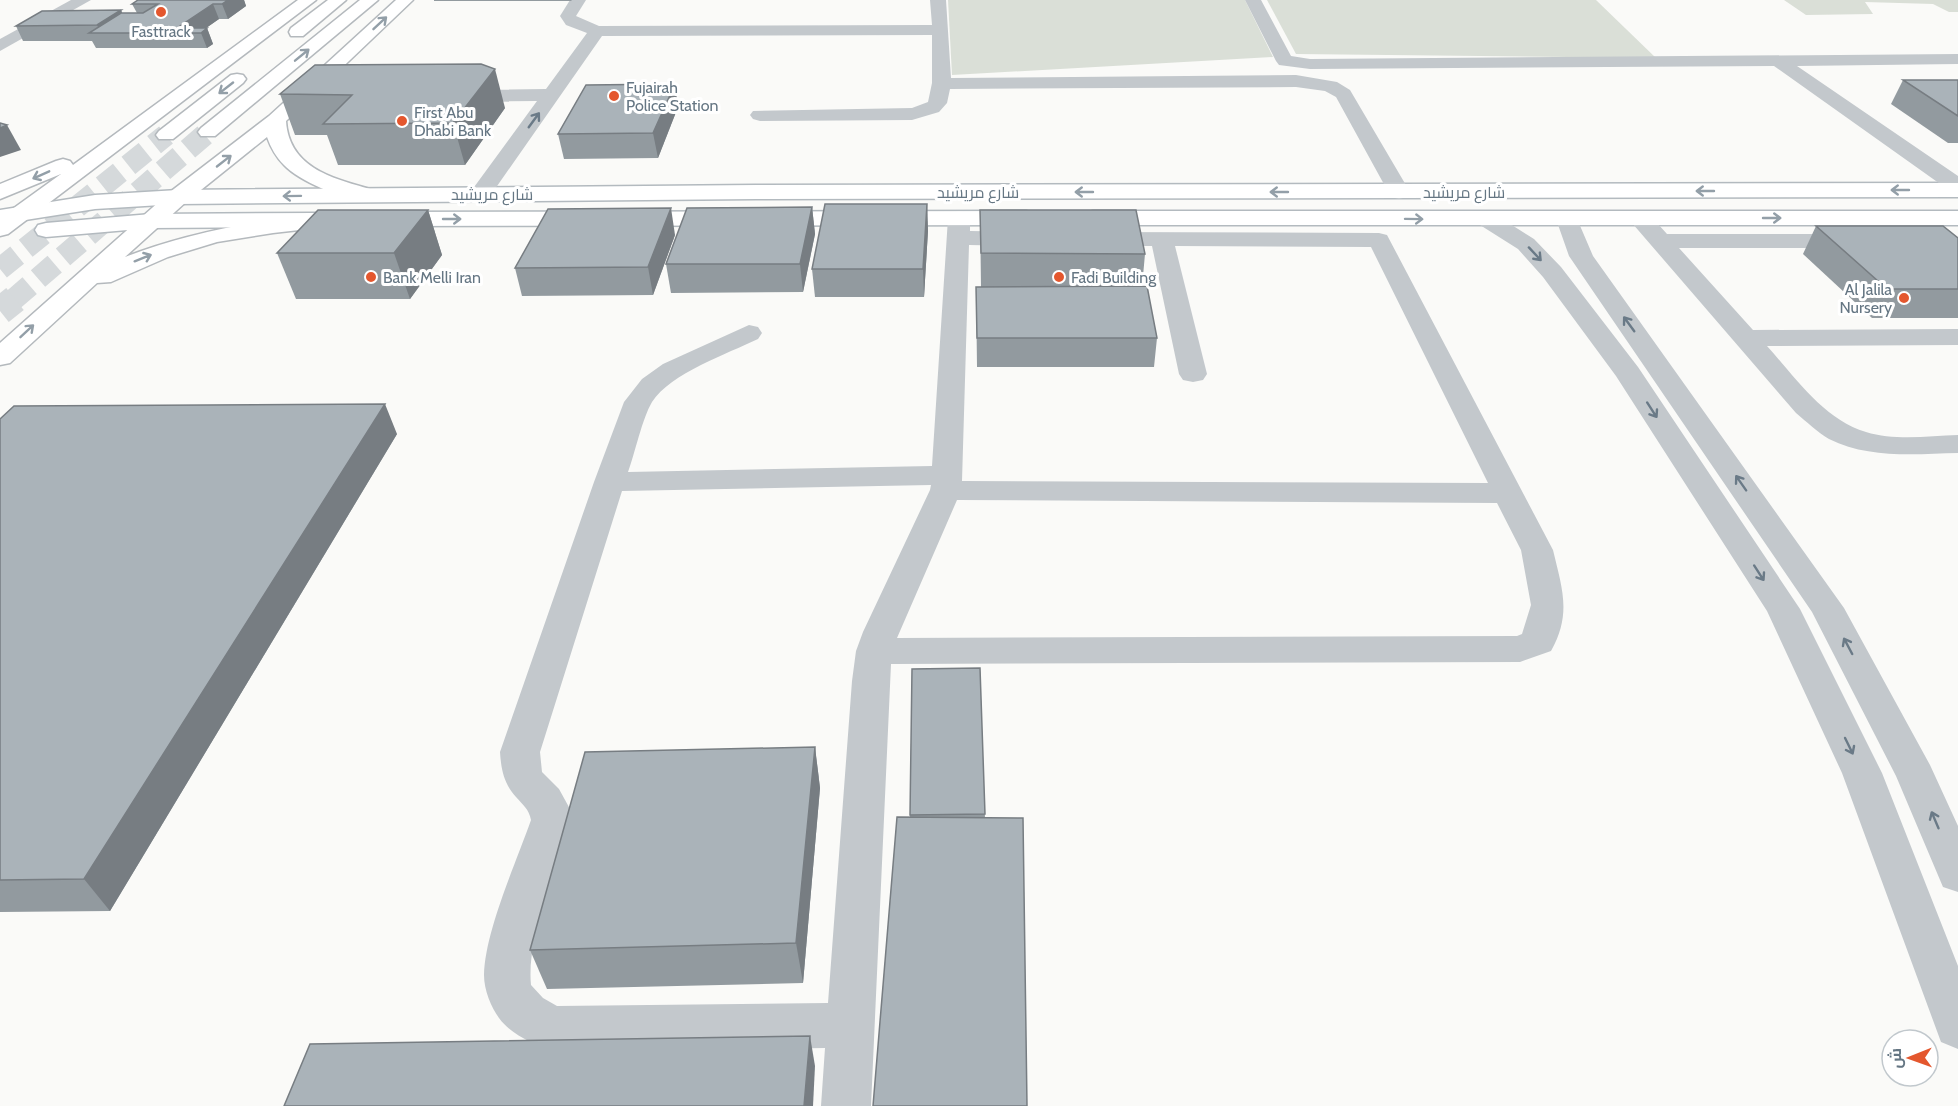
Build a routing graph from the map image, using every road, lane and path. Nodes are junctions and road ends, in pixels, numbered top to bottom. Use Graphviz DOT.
graph roads {
  1 [pos="83,0"];
  2 [pos="308,0"];
  3 [pos="338,0"];
  4 [pos="370,0"];
  5 [pos="405,0"];
  6 [pos="578,0"];
  7 [pos="938,0"];
  8 [pos="1253,0"];
  9 [pos="939,30"];
  10 [pos="597,31"];
  11 [pos="3,43"];
  12 [pos="283,43"];
  13 [pos="1958,59"];
  14 [pos="1779,61"];
  15 [pos="1338,65"];
  16 [pos="247,71"];
  17 [pos="1311,83"];
  18 [pos="941,84"];
  19 [pos="551,95"];
  20 [pos="435,96"];
  21 [pos="760,115"];
  22 [pos="276,120"];
  23 [pos="131,130"];
  24 [pos="208,132"];
  25 [pos="166,135"];
  26 [pos="66,179"];
  27 [pos="1958,188"];
  28 [pos="0,192"];
  29 [pos="1213,192"];
  30 [pos="1400,192"];
  31 [pos="480,194"];
  32 [pos="366,195"];
  33 [pos="178,197"];
  34 [pos="76,204"];
  35 [pos="1485,206"];
  36 [pos="22,212"];
  37 [pos="0,217"];
  38 [pos="1316,218"];
  39 [pos="1640,218"];
  40 [pos="1893,218"];
  41 [pos="1958,218"];
  42 [pos="1567,219"];
  43 [pos="335,220"];
  44 [pos="151,221"];
  45 [pos="1063,225"];
  46 [pos="92,226"];
  47 [pos="959,228"];
  48 [pos="0,229"];
  49 [pos="0,238"];
  50 [pos="1162,239"];
  51 [pos="1326,240"];
  52 [pos="1660,241"];
  53 [pos="1875,241"];
  54 [pos="1922,241"];
  55 [pos="110,256"];
  56 [pos="55,306"];
  57 [pos="749,333"];
  58 [pos="1958,337"];
  59 [pos="1746,338"];
  60 [pos="0,357"];
  61 [pos="1193,374"];
  62 [pos="1958,444"];
  63 [pos="609,482"];
  64 [pos="947,483"];
  65 [pos="1508,494"];
  66 [pos="874,651"];
  67 [pos="1958,874"];
  68 [pos="849,1025"];
  69 [pos="1958,1026"];
  70 [pos="846,1106"];
  1 -- 11 [label="street"];
  2 -- 23 [label="main road"];
  3 -- 12 [label="main road"];
  24 -- 4 [label="main road, one-way"];
  22 -- 5 [label="main road, one-way"];
  6 -- 10 [label="street"];
  7 -- 9 [label="street"];
  8 -- 15 [label="street"];
  9 -- 10 [label="street"];
  9 -- 18 [label="street"];
  10 -- 19 [label="street"];
  13 -- 14 [label="street"];
  14 -- 15 [label="street"];
  14 -- 27 [label="street"];
  15 -- 17 [label="street"];
  16 -- 25 [label="main road, one-way"];
  17 -- 18 [label="street"];
  17 -- 30 [label="street"];
  18 -- 21 [label="street"];
  19 -- 20 [label="street"];
  31 -- 19 [label="street, one-way"];
  22 -- 32 [label="main road"];
  33 -- 22 [label="main road, one-way"];
  23 -- 26 [label="main road"];
  23 -- 28 [label="main road, one-way"];
  26 -- 34 [label="main road"];
  26 -- 36 [label="main road"];
  27 -- 35 [label="main road, شارع مريشيد, one-way"];
  30 -- 29 [label="main road, شارع مريشيد, one-way"];
  29 -- 31 [label="main road, شارع مريشيد, one-way"];
  29 -- 45 [label="main road"];
  30 -- 35 [label="main road, شارع مريشيد"];
  31 -- 32 [label="main road, شارع مريشيد"];
  32 -- 33 [label="main road, شارع مريشيد, one-way"];
  33 -- 34 [label="main road, شارع مريشيد"];
  33 -- 44 [label="main road"];
  34 -- 36 [label="main road, شارع مريشيد"];
  34 -- 44 [label="main road"];
  35 -- 38 [label="main road, شارع مريشيد"];
  35 -- 42 [label="main road, شارع مريشيد"];
  35 -- 69 [label="street, one-way"];
  36 -- 37 [label="main road, شارع مريشيد"];
  36 -- 46 [label="main road"];
  36 -- 48 [label="main road"];
  38 -- 45 [label="main road, شارع مريشيد"];
  38 -- 51 [label="street"];
  39 -- 40 [label="main road, شارع مريشيد, one-way"];
  39 -- 42 [label="main road, شارع مريشيد"];
  39 -- 52 [label="street"];
  40 -- 41 [label="main road, شارع مريشيد"];
  40 -- 54 [label="street"];
  67 -- 42 [label="street, one-way"];
  43 -- 44 [label="main road, شارع مريشيد"];
  43 -- 47 [label="main road, شارع مريشيد, one-way"];
  56 -- 43 [label="main road, one-way"];
  44 -- 46 [label="main road, شارع مريشيد"];
  44 -- 55 [label="main road"];
  45 -- 47 [label="street"];
  45 -- 50 [label="street"];
  46 -- 49 [label="main road, شارع مريشيد"];
  46 -- 55 [label="main road"];
  47 -- 64 [label="street"];
  50 -- 51 [label="street"];
  50 -- 61 [label="street"];
  51 -- 65 [label="street"];
  52 -- 53 [label="street"];
  52 -- 59 [label="street"];
  55 -- 56 [label="main road"];
  60 -- 56 [label="main road, one-way"];
  57 -- 63 [label="street"];
  58 -- 59 [label="street"];
  59 -- 62 [label="street"];
  63 -- 64 [label="street"];
  63 -- 68 [label="street"];
  64 -- 65 [label="street"];
  64 -- 66 [label="street"];
  65 -- 66 [label="street"];
  66 -- 68 [label="street"];
  68 -- 70 [label="street"];
}
